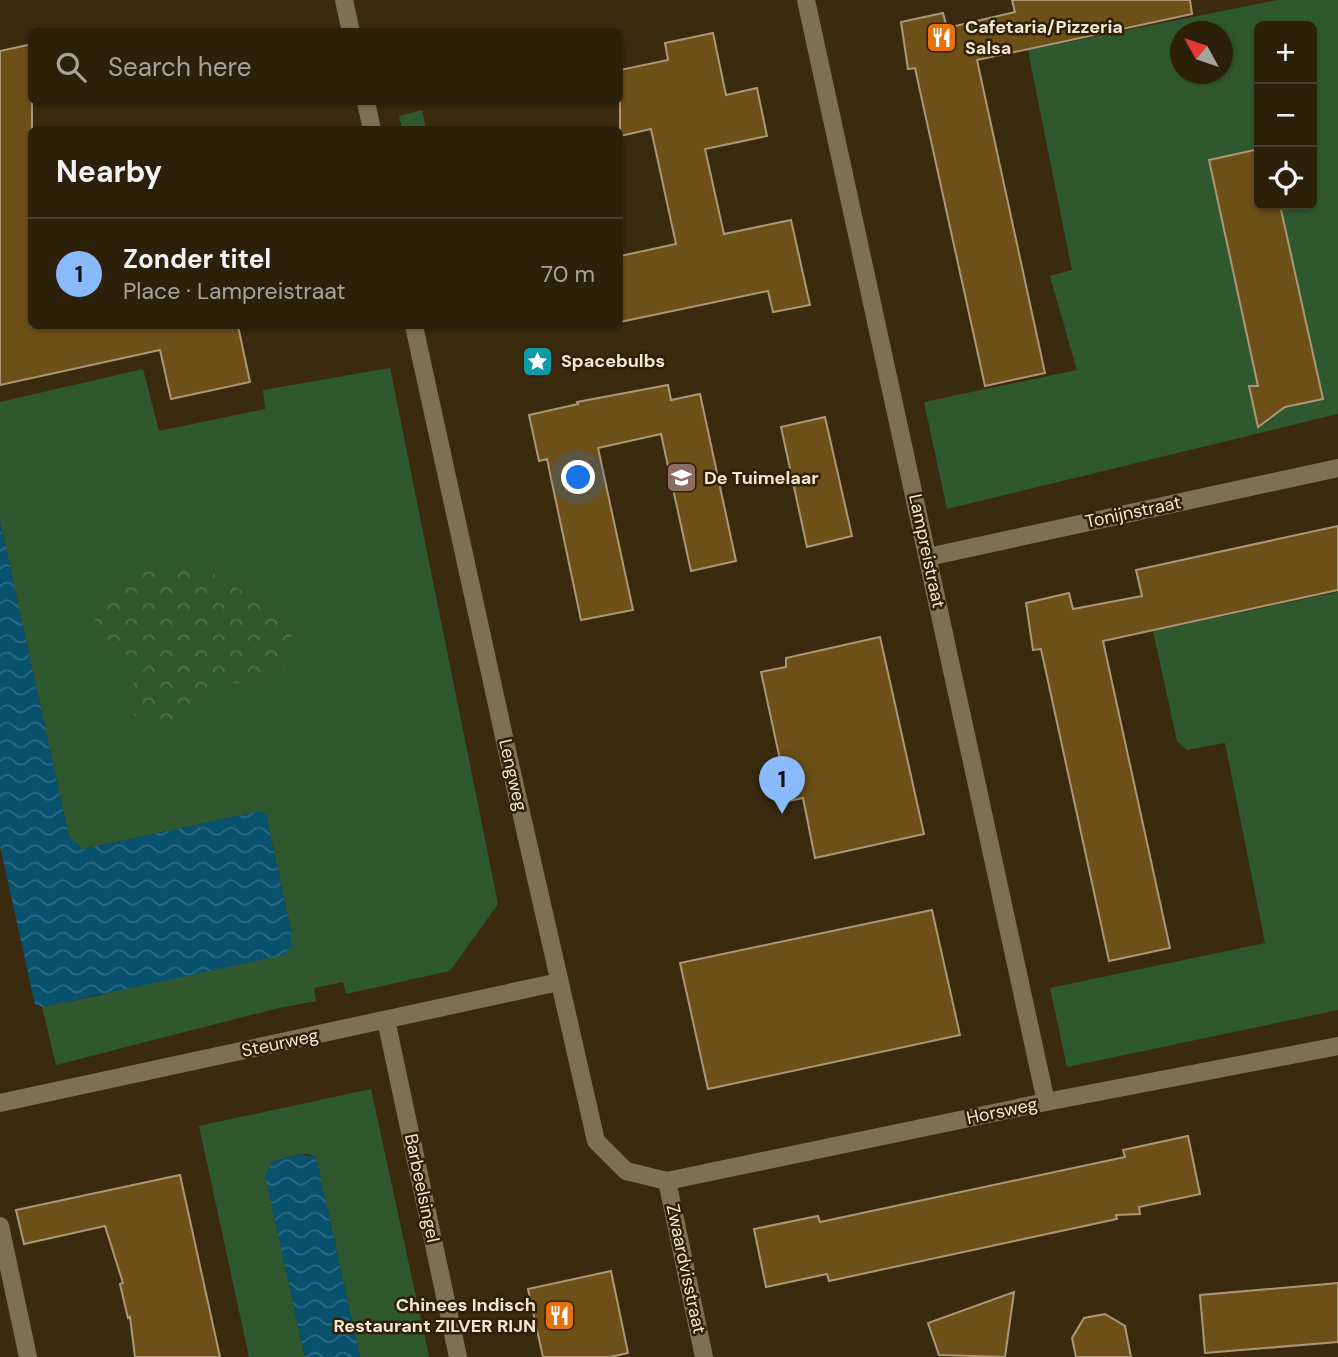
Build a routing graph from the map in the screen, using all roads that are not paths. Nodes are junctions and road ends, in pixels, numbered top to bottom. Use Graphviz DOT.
graph roads {
  1 [pos="344,0"];
  2 [pos="806,0"];
  3 [pos="350,28"];
  4 [pos="367,105"];
  5 [pos="371,126"];
  6 [pos="416,329"];
  7 [pos="1338,468"];
  8 [pos="928,557"];
  9 [pos="559,982"];
  10 [pos="386,1020"];
  11 [pos="1338,1046"];
  12 [pos="1046,1102"];
  13 [pos="0,1103"];
  14 [pos="667,1181"];
  15 [pos="0,1226"];
  16 [pos="702,1349"];
  17 [pos="28,1357"];
  18 [pos="458,1357"];
  1 -- 3 [label="street"];
  2 -- 8 [label="street, Lampreistraat"];
  4 -- 5 [label="street"];
  6 -- 9 [label="street, Lengweg"];
  7 -- 8 [label="street, Tonijnstraat"];
  8 -- 12 [label="street, Lampreistraat"];
  9 -- 10 [label="street, Steurweg"];
  9 -- 14 [label="street, Lengweg"];
  10 -- 13 [label="street, Steurweg"];
  10 -- 18 [label="street, Barbeelsingel"];
  11 -- 12 [label="street, Horsweg"];
  12 -- 14 [label="street, Horsweg"];
  14 -- 16 [label="street, Zwaardvisstraat"];
  15 -- 17 [label="street"];
}
